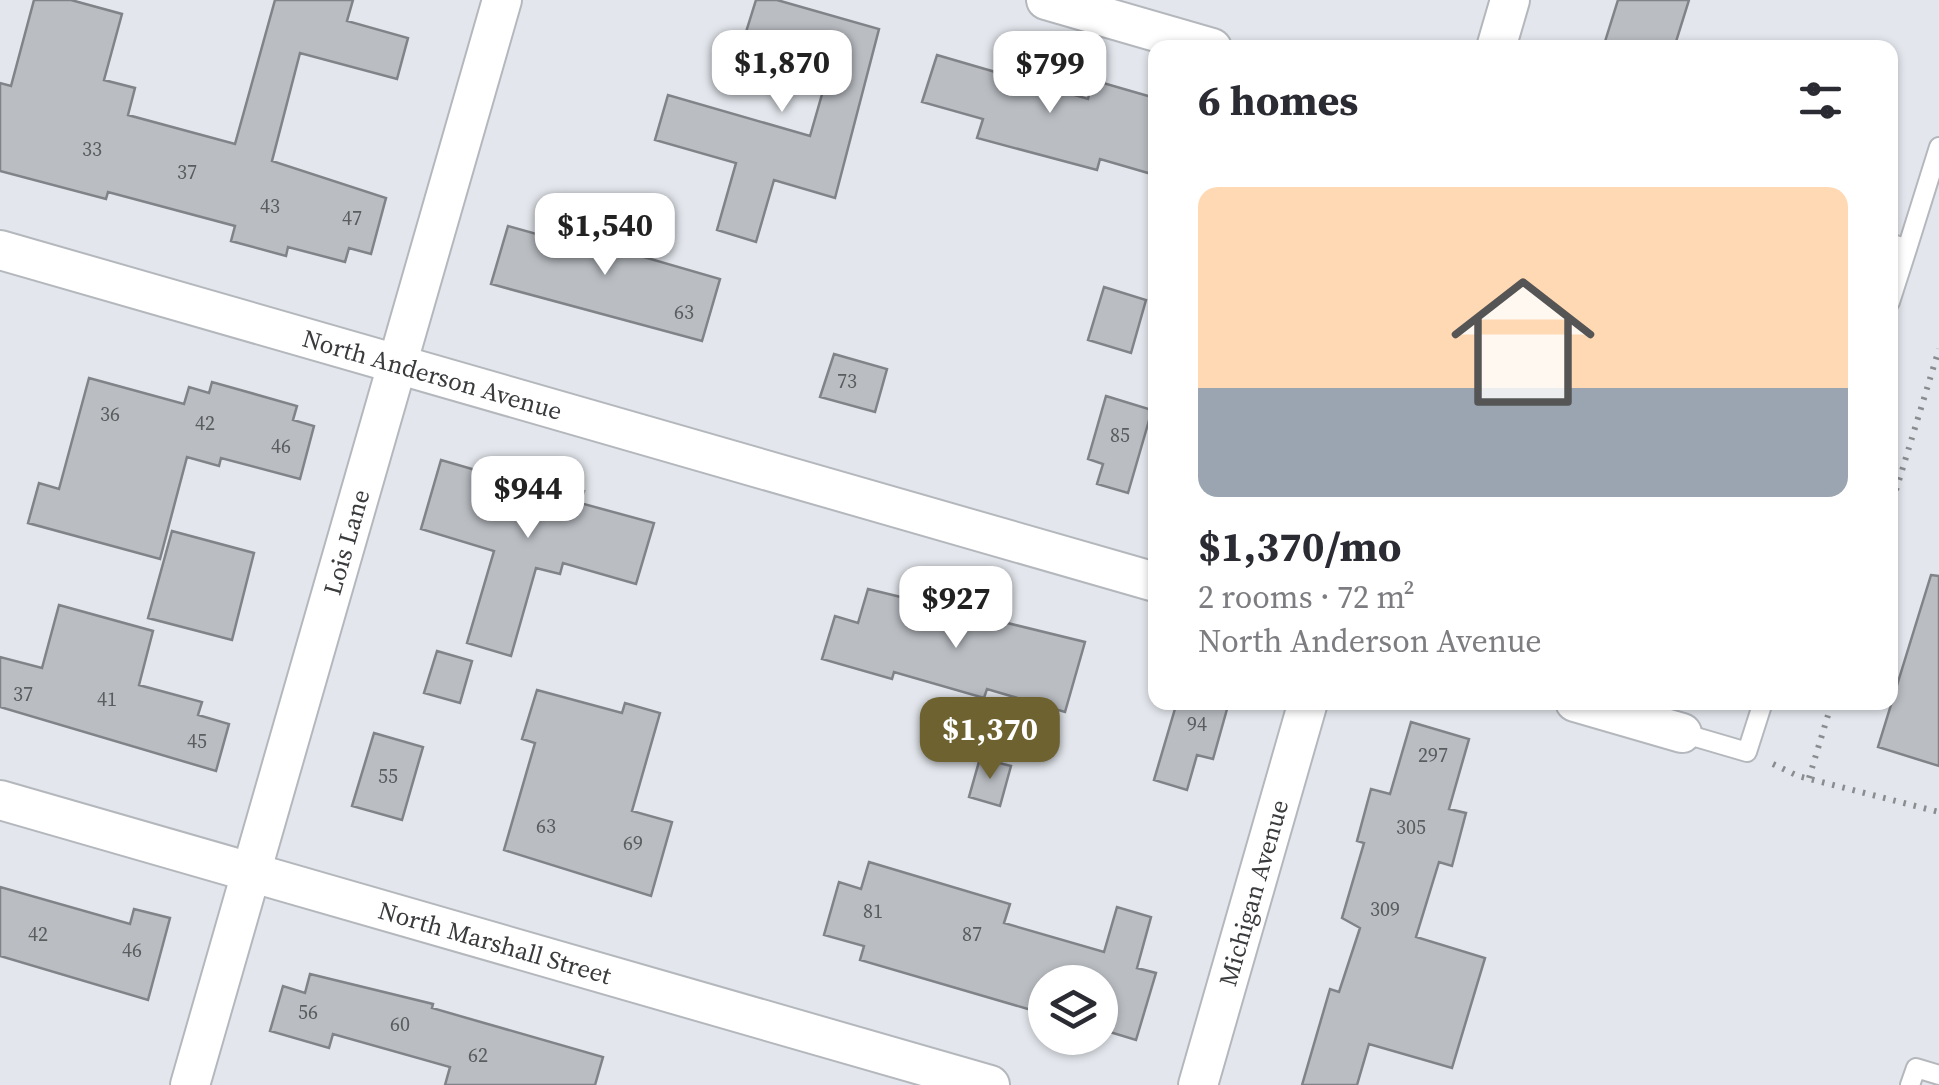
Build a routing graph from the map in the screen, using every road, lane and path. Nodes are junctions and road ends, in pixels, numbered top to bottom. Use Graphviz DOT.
graph roads {
  1 [pos="502,0"];
  2 [pos="1046,0"];
  3 [pos="1510,0"];
  4 [pos="1184,40"];
  5 [pos="1498,40"];
  6 [pos="1939,147"];
  7 [pos="1899,246"];
  8 [pos="0,250"];
  9 [pos="1939,349"];
  10 [pos="396,364"];
  11 [pos="1898,484"];
  12 [pos="1148,580"];
  13 [pos="1306,710"];
  14 [pos="1603,710"];
  15 [pos="1759,710"];
  16 [pos="1829,710"];
  17 [pos="1682,733"];
  18 [pos="1746,752"];
  19 [pos="1808,778"];
  20 [pos="0,800"];
  21 [pos="1939,812"];
  22 [pos="251,873"];
  23 [pos="1939,1075"];
  24 [pos="190,1085"];
  25 [pos="990,1085"];
  26 [pos="1198,1085"];
  27 [pos="1910,1085"];
  1 -- 10 [label="street, Lois Lane"];
  2 -- 4 [label="street"];
  3 -- 5 [label="street"];
  6 -- 7 [label="lane"];
  8 -- 10 [label="street, North Anderson Avenue"];
  9 -- 11 [label="path"];
  10 -- 12 [label="street, North Anderson Avenue"];
  10 -- 22 [label="street, Lois Lane"];
  13 -- 26 [label="street, Michigan Avenue"];
  14 -- 17 [label="street"];
  15 -- 18 [label="lane"];
  16 -- 19 [label="path"];
  17 -- 18 [label="lane"];
  18 -- 19 [label="path"];
  19 -- 21 [label="path"];
  20 -- 22 [label="street, North Marshall Street"];
  22 -- 24 [label="street, Lois Lane"];
  22 -- 25 [label="street, North Marshall Street"];
  23 -- 27 [label="lane"];
}
